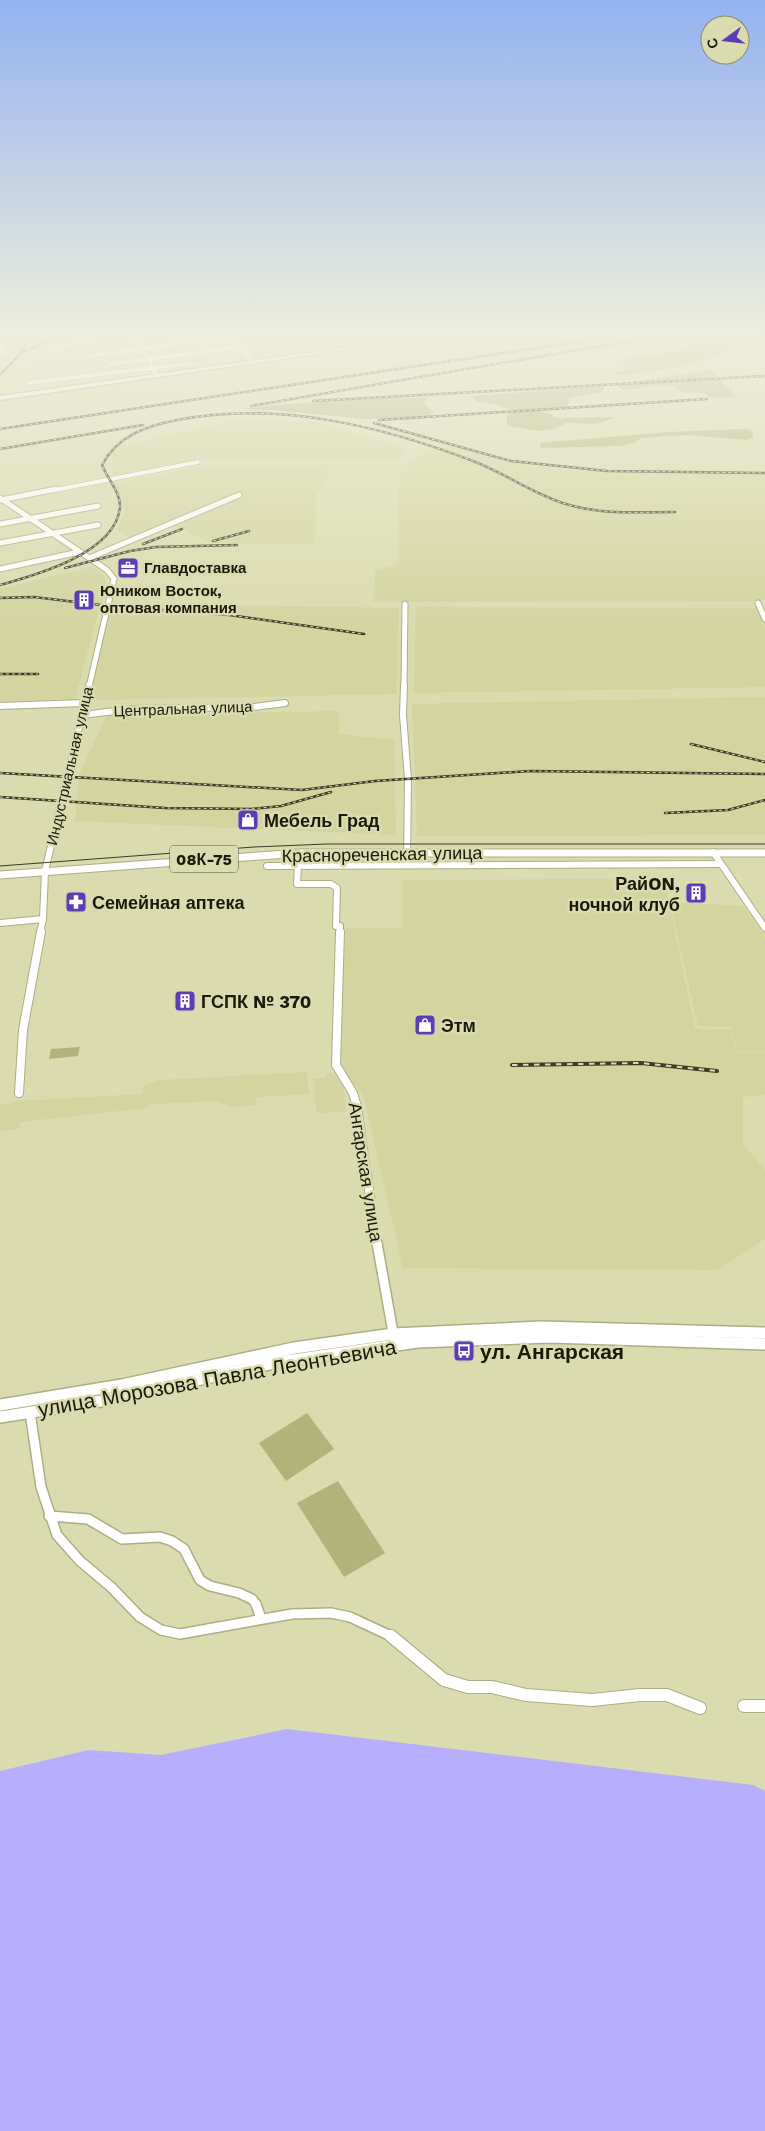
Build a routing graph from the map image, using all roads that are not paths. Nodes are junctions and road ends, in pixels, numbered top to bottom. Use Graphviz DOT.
graph roads {
  1 [pos="198,462"];
  2 [pos="239,495"];
  3 [pos="1,499"];
  4 [pos="98,506"];
  5 [pos="31,519"];
  6 [pos="0,524"];
  7 [pos="98,526"];
  8 [pos="52,533"];
  9 [pos="0,544"];
  10 [pos="79,552"];
  11 [pos="89,558"];
  12 [pos="0,569"];
  13 [pos="758,603"];
  14 [pos="405,604"];
  15 [pos="765,618"];
  16 [pos="84,703"];
  17 [pos="285,703"];
  18 [pos="0,706"];
  19 [pos="82,715"];
  20 [pos="408,852"];
  21 [pos="713,852"];
  22 [pos="765,852"];
  23 [pos="408,864"];
  24 [pos="720,864"];
  25 [pos="298,865"];
  26 [pos="267,866"];
  27 [pos="45,871"];
  28 [pos="0,874"];
  29 [pos="43,919"];
  30 [pos="0,923"];
  31 [pos="765,928"];
  32 [pos="19,1093"];
  33 [pos="765,1333"];
  34 [pos="394,1339"];
  35 [pos="765,1344"];
  36 [pos="0,1405"];
  37 [pos="30,1412"];
  38 [pos="0,1417"];
  39 [pos="49,1516"];
  40 [pos="260,1619"];
  41 [pos="744,1706"];
  42 [pos="765,1706"];
  43 [pos="700,1708"];
  1 -- 3 [label="street"];
  2 -- 11 [label="street"];
  3 -- 5 [label="street, Индустриальная улица"];
  4 -- 5 [label="street"];
  5 -- 6 [label="street"];
  5 -- 8 [label="street, Индустриальная улица"];
  7 -- 8 [label="street"];
  8 -- 9 [label="street"];
  8 -- 10 [label="street, Индустриальная улица"];
  10 -- 11 [label="street, Индустриальная улица"];
  10 -- 12 [label="street"];
  11 -- 16 [label="street, Индустриальная улица"];
  13 -- 15 [label="street"];
  14 -- 20 [label="street"];
  16 -- 18 [label="street"];
  16 -- 19 [label="street, Индустриальная улица"];
  17 -- 19 [label="street, Центральная улица"];
  19 -- 27 [label="street, Индустриальная улица"];
  20 -- 21 [label="main road, Краснореченская улица / 08К-75"];
  20 -- 23 [label="street"];
  20 -- 27 [label="main road, Краснореченская улица / 08К-75"];
  21 -- 22 [label="main road, Краснореченская улица / 08К-75"];
  21 -- 24 [label="street"];
  23 -- 24 [label="street"];
  23 -- 25 [label="street"];
  24 -- 31 [label="street"];
  25 -- 26 [label="street"];
  25 -- 34 [label="street, Ангарская улица"];
  27 -- 28 [label="main road, Краснореченская улица / 08К-75"];
  27 -- 29 [label="street, Индустриальная улица"];
  29 -- 30 [label="street"];
  29 -- 32 [label="street, Индустриальная улица"];
  33 -- 34 [label="main road, улица Морозова Павла Леонтьевича"];
  34 -- 35 [label="main road, улица Морозова Павла Леонтьевича"];
  34 -- 36 [label="main road, улица Морозова Павла Леонтьевича"];
  34 -- 37 [label="main road, улица Морозова Павла Леонтьевича"];
  37 -- 38 [label="main road, улица Морозова Павла Леонтьевича"];
  37 -- 39 [label="street"];
  39 -- 40 [label="street"];
  39 -- 40 [label="street"];
  40 -- 43 [label="street"];
  41 -- 42 [label="street"];
}
